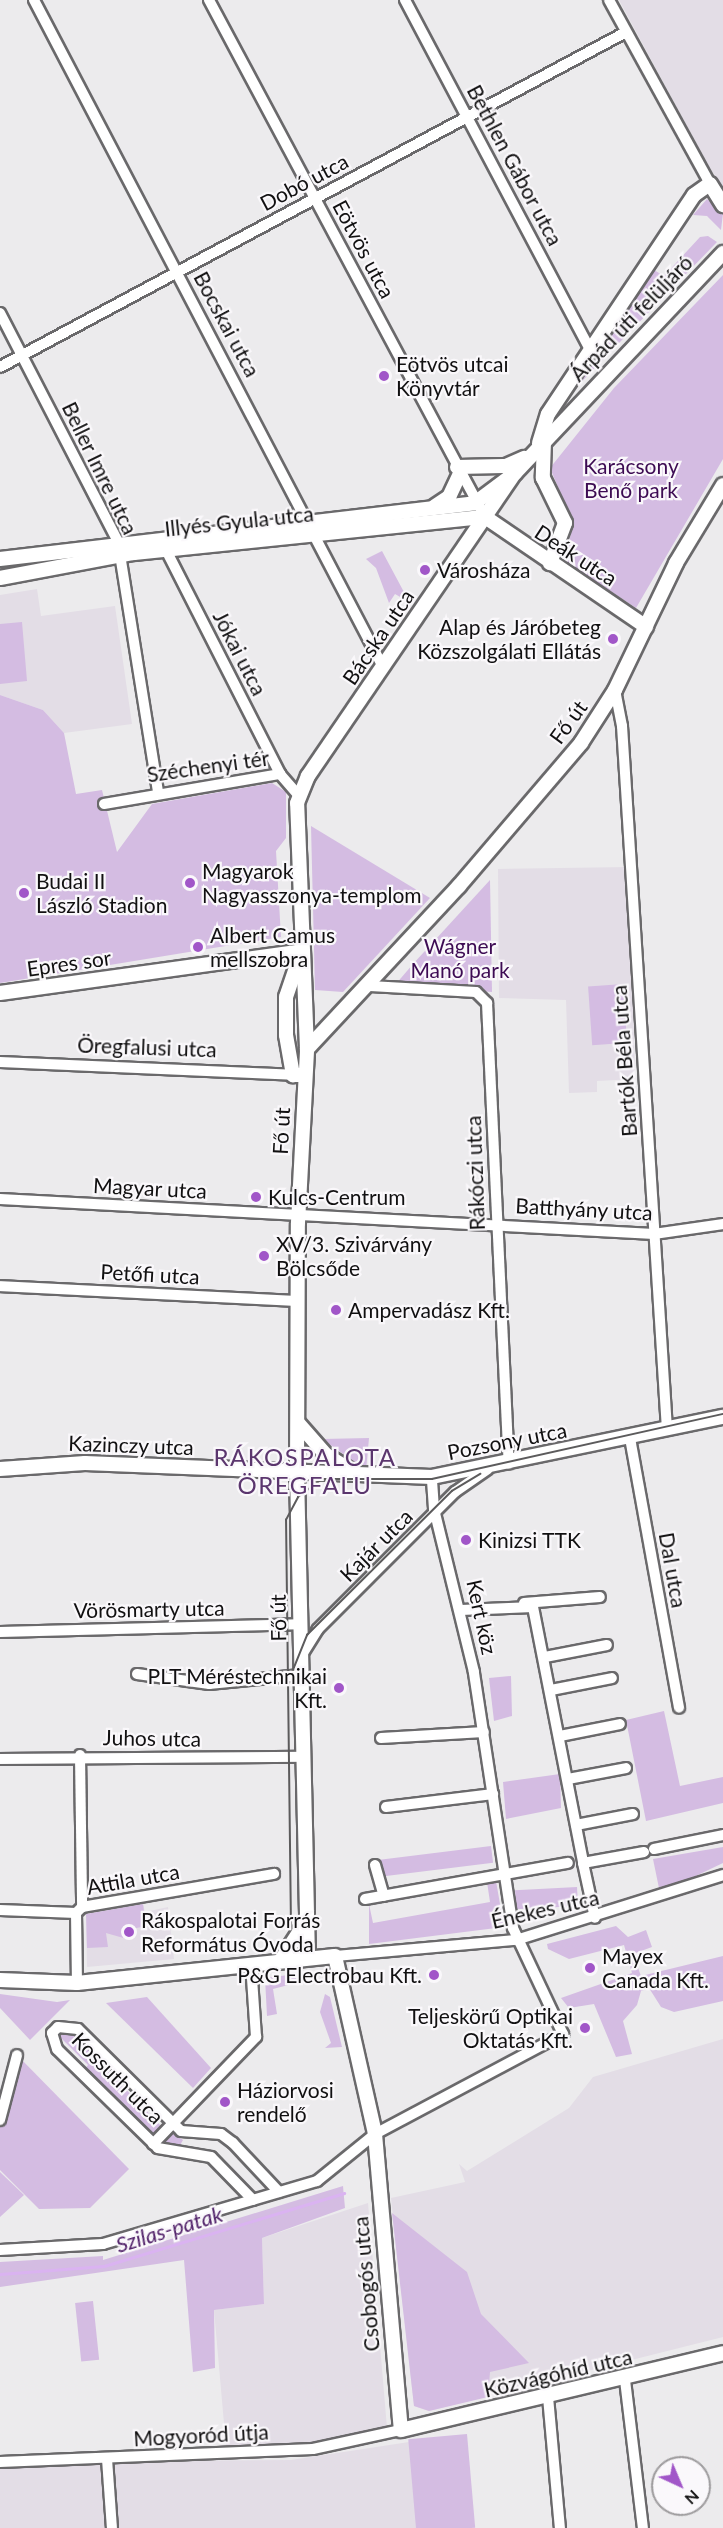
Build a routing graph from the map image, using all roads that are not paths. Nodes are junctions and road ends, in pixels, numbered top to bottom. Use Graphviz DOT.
graph roads {
  1 [pos="34,0"];
  2 [pos="209,0"];
  3 [pos="405,0"];
  4 [pos="609,0"];
  5 [pos="626,32"];
  6 [pos="468,118"];
  7 [pos="710,184"];
  8 [pos="315,198"];
  9 [pos="723,205"];
  10 [pos="719,257"];
  11 [pos="176,272"];
  12 [pos="0,313"];
  13 [pos="590,349"];
  14 [pos="22,355"];
  15 [pos="0,367"];
  16 [pos="538,448"];
  17 [pos="458,470"];
  18 [pos="515,473"];
  19 [pos="723,485"];
  20 [pos="475,503"];
  21 [pos="424,508"];
  22 [pos="485,517"];
  23 [pos="309,519"];
  24 [pos="315,534"];
  25 [pos="118,542"];
  26 [pos="166,550"];
  27 [pos="121,556"];
  28 [pos="0,559"];
  29 [pos="550,563"];
  30 [pos="0,578"];
  31 [pos="646,627"];
  32 [pos="384,667"];
  33 [pos="615,690"];
  34 [pos="280,774"];
  35 [pos="158,792"];
  36 [pos="299,795"];
  37 [pos="104,804"];
  38 [pos="302,951"];
  39 [pos="370,986"];
  40 [pos="0,993"];
  41 [pos="307,1049"];
  42 [pos="0,1062"];
  43 [pos="299,1075"];
  44 [pos="0,1199"];
  45 [pos="298,1215"];
  46 [pos="497,1224"];
  47 [pos="723,1224"];
  48 [pos="654,1234"];
  49 [pos="0,1286"];
  50 [pos="297,1300"];
  51 [pos="723,1417"];
  52 [pos="299,1424"];
  53 [pos="666,1430"];
  54 [pos="630,1438"];
  55 [pos="508,1463"];
  56 [pos="491,1467"];
  57 [pos="0,1468"];
  58 [pos="297,1473"];
  59 [pos="360,1477"];
  60 [pos="432,1477"];
  61 [pos="436,1513"];
  62 [pos="600,1597"];
  63 [pos="524,1603"];
  64 [pos="461,1610"];
  65 [pos="299,1624"];
  66 [pos="0,1632"];
  67 [pos="607,1645"];
  68 [pos="545,1657"];
  69 [pos="300,1669"];
  70 [pos="137,1674"];
  71 [pos="612,1678"];
  72 [pos="551,1690"];
  73 [pos="679,1708"];
  74 [pos="620,1724"];
  75 [pos="484,1732"];
  76 [pos="560,1736"];
  77 [pos="381,1738"];
  78 [pos="80,1755"];
  79 [pos="303,1756"];
  80 [pos="0,1758"];
  81 [pos="626,1768"];
  82 [pos="568,1779"];
  83 [pos="493,1794"];
  84 [pos="386,1807"];
  85 [pos="633,1814"];
  86 [pos="576,1826"];
  87 [pos="723,1835"];
  88 [pos="568,1863"];
  89 [pos="584,1863"];
  90 [pos="375,1865"];
  91 [pos="274,1874"];
  92 [pos="723,1875"];
  93 [pos="504,1876"];
  94 [pos="384,1896"];
  95 [pos="365,1899"];
  96 [pos="0,1910"];
  97 [pos="79,1910"];
  98 [pos="595,1918"];
  99 [pos="306,1921"];
  100 [pos="516,1940"];
  101 [pos="335,1956"];
  102 [pos="308,1958"];
  103 [pos="281,1960"];
  104 [pos="251,1963"];
  105 [pos="0,1980"];
  106 [pos="77,1983"];
  107 [pos="17,2055"];
  108 [pos="0,2120"];
  109 [pos="173,2123"];
  110 [pos="375,2134"];
  111 [pos="153,2144"];
  112 [pos="279,2192"];
  113 [pos="253,2200"];
  114 [pos="0,2250"];
  115 [pos="723,2354"];
  116 [pos="626,2379"];
  117 [pos="548,2397"];
  118 [pos="401,2430"];
  119 [pos="107,2460"];
  120 [pos="0,2462"];
  121 [pos="112,2528"];
  122 [pos="560,2528"];
  123 [pos="644,2528"];
  1 -- 11 [label="street, Bocskai utca"];
  2 -- 8 [label="street, Eötvös utca"];
  3 -- 6 [label="street, Bethlen Gábor utca"];
  4 -- 5 [label="street"];
  5 -- 6 [label="street, Dobó utca"];
  5 -- 7 [label="street"];
  6 -- 8 [label="street, Dobó utca"];
  6 -- 13 [label="street, Bethlen Gábor utca"];
  7 -- 9 [label="street"];
  7 -- 13 [label="street, Bácska utca"];
  8 -- 11 [label="street, Dobó utca"];
  8 -- 17 [label="street, Eötvös utca"];
  10 -- 16 [label="street, Árpád úti felüljáró"];
  11 -- 14 [label="street, Dobó utca"];
  11 -- 23 [label="street, Bocskai utca"];
  12 -- 14 [label="street, Beller Imre utca"];
  13 -- 16 [label="street, Bácska utca"];
  14 -- 15 [label="street, Dobó utca"];
  14 -- 25 [label="street, Beller Imre utca"];
  16 -- 17 [label="street"];
  16 -- 18 [label="street, Bácska utca"];
  16 -- 29 [label="street"];
  17 -- 20 [label="street, Eötvös utca"];
  17 -- 21 [label="street"];
  18 -- 20 [label="street, Bácska utca"];
  18 -- 22 [label="street, Bácska utca"];
  19 -- 31 [label="street, Fő út"];
  20 -- 21 [label="street, Illyés Gyula utca"];
  20 -- 22 [label="street, Eötvös utca"];
  21 -- 23 [label="street, Illyés Gyula utca"];
  22 -- 24 [label="street, Illyés Gyula utca"];
  22 -- 29 [label="street, Deák utca"];
  22 -- 32 [label="street, Bácska utca"];
  23 -- 24 [label="street, Bocskai utca"];
  23 -- 25 [label="street, Illyés Gyula utca"];
  24 -- 26 [label="street, Illyés Gyula utca"];
  24 -- 32 [label="street, Bocskai utca"];
  25 -- 27 [label="street, Beller Imre utca"];
  25 -- 28 [label="street, Illyés Gyula utca"];
  26 -- 27 [label="street, Illyés Gyula utca"];
  26 -- 34 [label="street, Jókai utca"];
  27 -- 30 [label="street, Illyés Gyula utca"];
  27 -- 35 [label="street, Beller Imre utca"];
  29 -- 31 [label="street, Deák utca"];
  31 -- 33 [label="street, Fő út"];
  32 -- 36 [label="street, Bácska utca"];
  33 -- 39 [label="street, Fő út"];
  33 -- 48 [label="street, Bartók Béla utca"];
  34 -- 35 [label="street, Széchenyi tér"];
  34 -- 36 [label="street, Széchenyi tér"];
  35 -- 37 [label="street, Széchenyi tér"];
  36 -- 38 [label="street"];
  38 -- 40 [label="street, Epres sor"];
  38 -- 41 [label="street"];
  38 -- 43 [label="street"];
  39 -- 41 [label="street, Fő út"];
  39 -- 46 [label="street, Rákóczi utca"];
  41 -- 43 [label="street, Fő út"];
  42 -- 43 [label="street, Öregfalusi utca"];
  43 -- 45 [label="street, Fő út"];
  44 -- 45 [label="street, Magyar utca"];
  45 -- 46 [label="street, Batthyány utca"];
  45 -- 50 [label="street, Fő út"];
  46 -- 48 [label="street, Batthyány utca"];
  46 -- 55 [label="street, Rákóczi utca"];
  47 -- 48 [label="street, Batthyány utca"];
  48 -- 53 [label="street, Bartók Béla utca"];
  49 -- 50 [label="street, Petőfi utca"];
  50 -- 52 [label="street, Fő út"];
  51 -- 53 [label="street, Pozsony utca"];
  52 -- 58 [label="street, Fő út"];
  52 -- 59 [label="street"];
  53 -- 54 [label="street, Pozsony utca"];
  54 -- 55 [label="street, Pozsony utca"];
  54 -- 73 [label="street, Dal utca"];
  55 -- 56 [label="street, Pozsony utca"];
  56 -- 60 [label="street, Pozsony utca"];
  56 -- 61 [label="street, Kajár utca"];
  57 -- 58 [label="street, Kazinczy utca"];
  58 -- 59 [label="street, Pozsony utca"];
  58 -- 65 [label="street, Fő út"];
  59 -- 60 [label="street, Pozsony utca"];
  60 -- 61 [label="street, Kert köz"];
  61 -- 64 [label="street, Kert köz"];
  61 -- 69 [label="street, Kajár utca"];
  62 -- 63 [label="street"];
  63 -- 64 [label="street"];
  63 -- 68 [label="street"];
  64 -- 75 [label="street, Kert köz"];
  65 -- 66 [label="street, Vörösmarty utca"];
  65 -- 69 [label="street, Fő út"];
  67 -- 68 [label="street"];
  68 -- 72 [label="street"];
  69 -- 70 [label="street"];
  69 -- 79 [label="street, Fő út"];
  71 -- 72 [label="street"];
  72 -- 76 [label="street"];
  74 -- 76 [label="street"];
  75 -- 77 [label="street"];
  75 -- 83 [label="street, Kert köz"];
  76 -- 82 [label="street"];
  78 -- 79 [label="street, Juhos utca"];
  78 -- 80 [label="street, Juhos utca"];
  78 -- 97 [label="street"];
  79 -- 99 [label="street, Fő út"];
  81 -- 82 [label="street"];
  82 -- 86 [label="street"];
  83 -- 84 [label="street"];
  83 -- 93 [label="street, Kert köz"];
  85 -- 86 [label="street"];
  86 -- 89 [label="street"];
  87 -- 89 [label="street"];
  88 -- 93 [label="street, Énekes utca"];
  89 -- 98 [label="street"];
  90 -- 94 [label="street"];
  91 -- 97 [label="street, Attila utca"];
  92 -- 98 [label="street, Énekes utca"];
  93 -- 94 [label="street, Énekes utca"];
  93 -- 100 [label="street, Kert köz"];
  94 -- 95 [label="street, Énekes utca"];
  96 -- 97 [label="street, Attila utca"];
  97 -- 106 [label="street"];
  98 -- 100 [label="street, Énekes utca"];
  99 -- 102 [label="street, Fő út"];
  99 -- 103 [label="street"];
  100 -- 101 [label="street, Énekes utca"];
  100 -- 110 [label="street, Kert köz"];
  101 -- 102 [label="street"];
  101 -- 110 [label="street, Csobogós utca"];
  102 -- 103 [label="street"];
  103 -- 104 [label="street"];
  104 -- 106 [label="street"];
  104 -- 109 [label="street, Kossuth utca"];
  105 -- 106 [label="street"];
  107 -- 108 [label="street"];
  109 -- 111 [label="street, Kossuth utca"];
  109 -- 111 [label="street, Kossuth utca"];
  109 -- 112 [label="street"];
  110 -- 112 [label="street"];
  110 -- 118 [label="street, Csobogós utca"];
  111 -- 113 [label="street"];
  112 -- 113 [label="street"];
  113 -- 114 [label="street"];
  115 -- 116 [label="street, Közvágóhíd utca"];
  116 -- 117 [label="street, Közvágóhíd utca"];
  116 -- 123 [label="street"];
  117 -- 118 [label="street, Közvágóhíd utca"];
  117 -- 122 [label="street"];
  118 -- 119 [label="street, Mogyoród útja"];
  119 -- 120 [label="street, Mogyoród útja"];
  119 -- 121 [label="street"];
}
